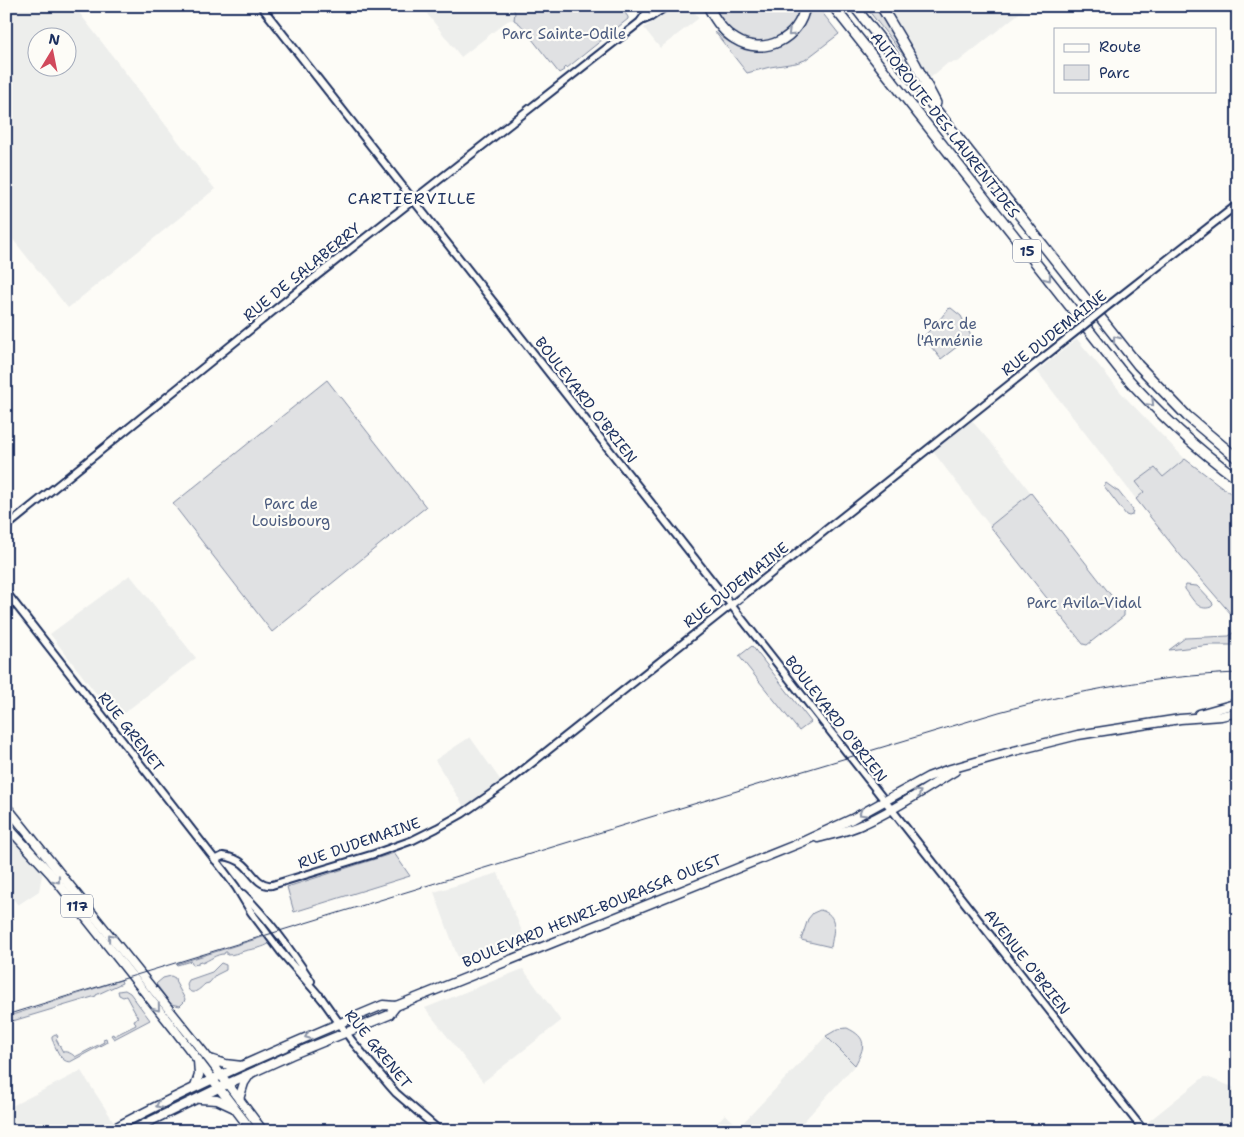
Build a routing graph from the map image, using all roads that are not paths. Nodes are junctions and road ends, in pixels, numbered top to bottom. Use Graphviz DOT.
graph roads {
  1 [pos="261,6"];
  2 [pos="655,6"];
  3 [pos="667,6"];
  4 [pos="700,6"];
  5 [pos="805,6"];
  6 [pos="833,6"];
  7 [pos="854,6"];
  8 [pos="881,6"];
  9 [pos="709,9"];
  10 [pos="640,22"];
  11 [pos="945,121"];
  12 [pos="412,200"];
  13 [pos="1238,204"];
  14 [pos="1238,459"];
  15 [pos="1238,480"];
  16 [pos="6,526"];
  17 [pos="6,592"];
  18 [pos="730,605"];
  19 [pos="1238,703"];
  20 [pos="1238,712"];
  21 [pos="1180,719"];
  22 [pos="966,765"];
  23 [pos="885,801"];
  24 [pos="6,806"];
  25 [pos="892,809"];
  26 [pos="6,825"];
  27 [pos="800,843"];
  28 [pos="215,860"];
  29 [pos="139,978"];
  30 [pos="396,1006"];
  31 [pos="340,1022"];
  32 [pos="346,1032"];
  33 [pos="209,1059"];
  34 [pos="198,1060"];
  35 [pos="242,1066"];
  36 [pos="251,1073"];
  37 [pos="221,1075"];
  38 [pos="213,1079"];
  39 [pos="228,1084"];
  40 [pos="195,1087"];
  41 [pos="219,1088"];
  42 [pos="239,1099"];
  43 [pos="196,1100"];
  44 [pos="236,1110"];
  45 [pos="109,1131"];
  46 [pos="130,1131"];
  47 [pos="252,1131"];
  48 [pos="263,1131"];
  49 [pos="440,1131"];
  50 [pos="1144,1131"];
  1 -- 12 [label="street, BOULEVARD O'BRIEN"];
  2 -- 10 [label="street, RUE DE SALABERRY"];
  3 -- 10 [label="street, RUE DE SALABERRY"];
  4 -- 9 [label="highway"];
  5 -- 9 [label="highway, one-way"];
  6 -- 15 [label="highway, AUTOROUTE DES LAURENTIDES / 15, one-way"];
  7 -- 11 [label="highway, AUTOROUTE DES LAURENTIDES / 15"];
  8 -- 11 [label="highway"];
  10 -- 12 [label="street, RUE DE SALABERRY"];
  14 -- 11 [label="highway, AUTOROUTE DES LAURENTIDES / 15, one-way"];
  12 -- 16 [label="street, RUE DE SALABERRY"];
  12 -- 18 [label="street, BOULEVARD O'BRIEN"];
  13 -- 18 [label="street, RUE DUDEMAINE, bridge"];
  17 -- 28 [label="street, RUE GRENET"];
  18 -- 23 [label="street, BOULEVARD O'BRIEN"];
  18 -- 28 [label="street, RUE DUDEMAINE"];
  19 -- 21 [label="main road, BOULEVARD HENRI-BOURASSA OUEST"];
  20 -- 21 [label="main road, BOULEVARD HENRI-BOURASSA OUEST"];
  21 -- 22 [label="main road, BOULEVARD HENRI-BOURASSA OUEST"];
  22 -- 23 [label="main road, BOULEVARD HENRI-BOURASSA OUEST"];
  25 -- 22 [label="main road, BOULEVARD HENRI-BOURASSA OUEST, one-way"];
  23 -- 25 [label="street, BOULEVARD O'BRIEN"];
  23 -- 27 [label="main road, BOULEVARD HENRI-BOURASSA OUEST, one-way"];
  29 -- 24 [label="main road, 117, one-way"];
  25 -- 27 [label="main road, BOULEVARD HENRI-BOURASSA OUEST"];
  25 -- 50 [label="street, AVENUE O'BRIEN"];
  26 -- 29 [label="main road, 117, one-way"];
  27 -- 30 [label="main road, BOULEVARD HENRI-BOURASSA OUEST"];
  28 -- 31 [label="street, RUE GRENET"];
  29 -- 33 [label="main road, 117"];
  29 -- 34 [label="main road, 117, one-way"];
  30 -- 31 [label="main road, BOULEVARD HENRI-BOURASSA OUEST"];
  30 -- 32 [label="main road, BOULEVARD HENRI-BOURASSA OUEST"];
  31 -- 32 [label="street, RUE GRENET"];
  31 -- 35 [label="main road, BOULEVARD HENRI-BOURASSA OUEST, one-way"];
  32 -- 36 [label="main road, BOULEVARD HENRI-BOURASSA OUEST"];
  32 -- 49 [label="street, RUE GRENET"];
  33 -- 35 [label="main road"];
  33 -- 37 [label="main road, 117"];
  34 -- 38 [label="main road, 117"];
  34 -- 40 [label="main road"];
  35 -- 37 [label="main road, BOULEVARD HENRI-BOURASSA OUEST"];
  36 -- 39 [label="main road, BOULEVARD HENRI-BOURASSA OUEST"];
  36 -- 42 [label="main road"];
  37 -- 38 [label="main road, BOULEVARD HENRI-BOURASSA OUEST"];
  37 -- 39 [label="main road, 117"];
  38 -- 40 [label="main road, BOULEVARD HENRI-BOURASSA OUEST"];
  38 -- 41 [label="main road, 117"];
  39 -- 41 [label="main road, BOULEVARD HENRI-BOURASSA OUEST"];
  39 -- 42 [label="main road, 117"];
  40 -- 45 [label="main road, BOULEVARD HENRI-BOURASSA OUEST, one-way"];
  41 -- 43 [label="main road, BOULEVARD HENRI-BOURASSA OUEST"];
  41 -- 44 [label="main road, 117"];
  42 -- 48 [label="main road, 117"];
  43 -- 44 [label="main road"];
  43 -- 46 [label="main road, BOULEVARD HENRI-BOURASSA OUEST"];
  44 -- 47 [label="main road, 117"];
}
